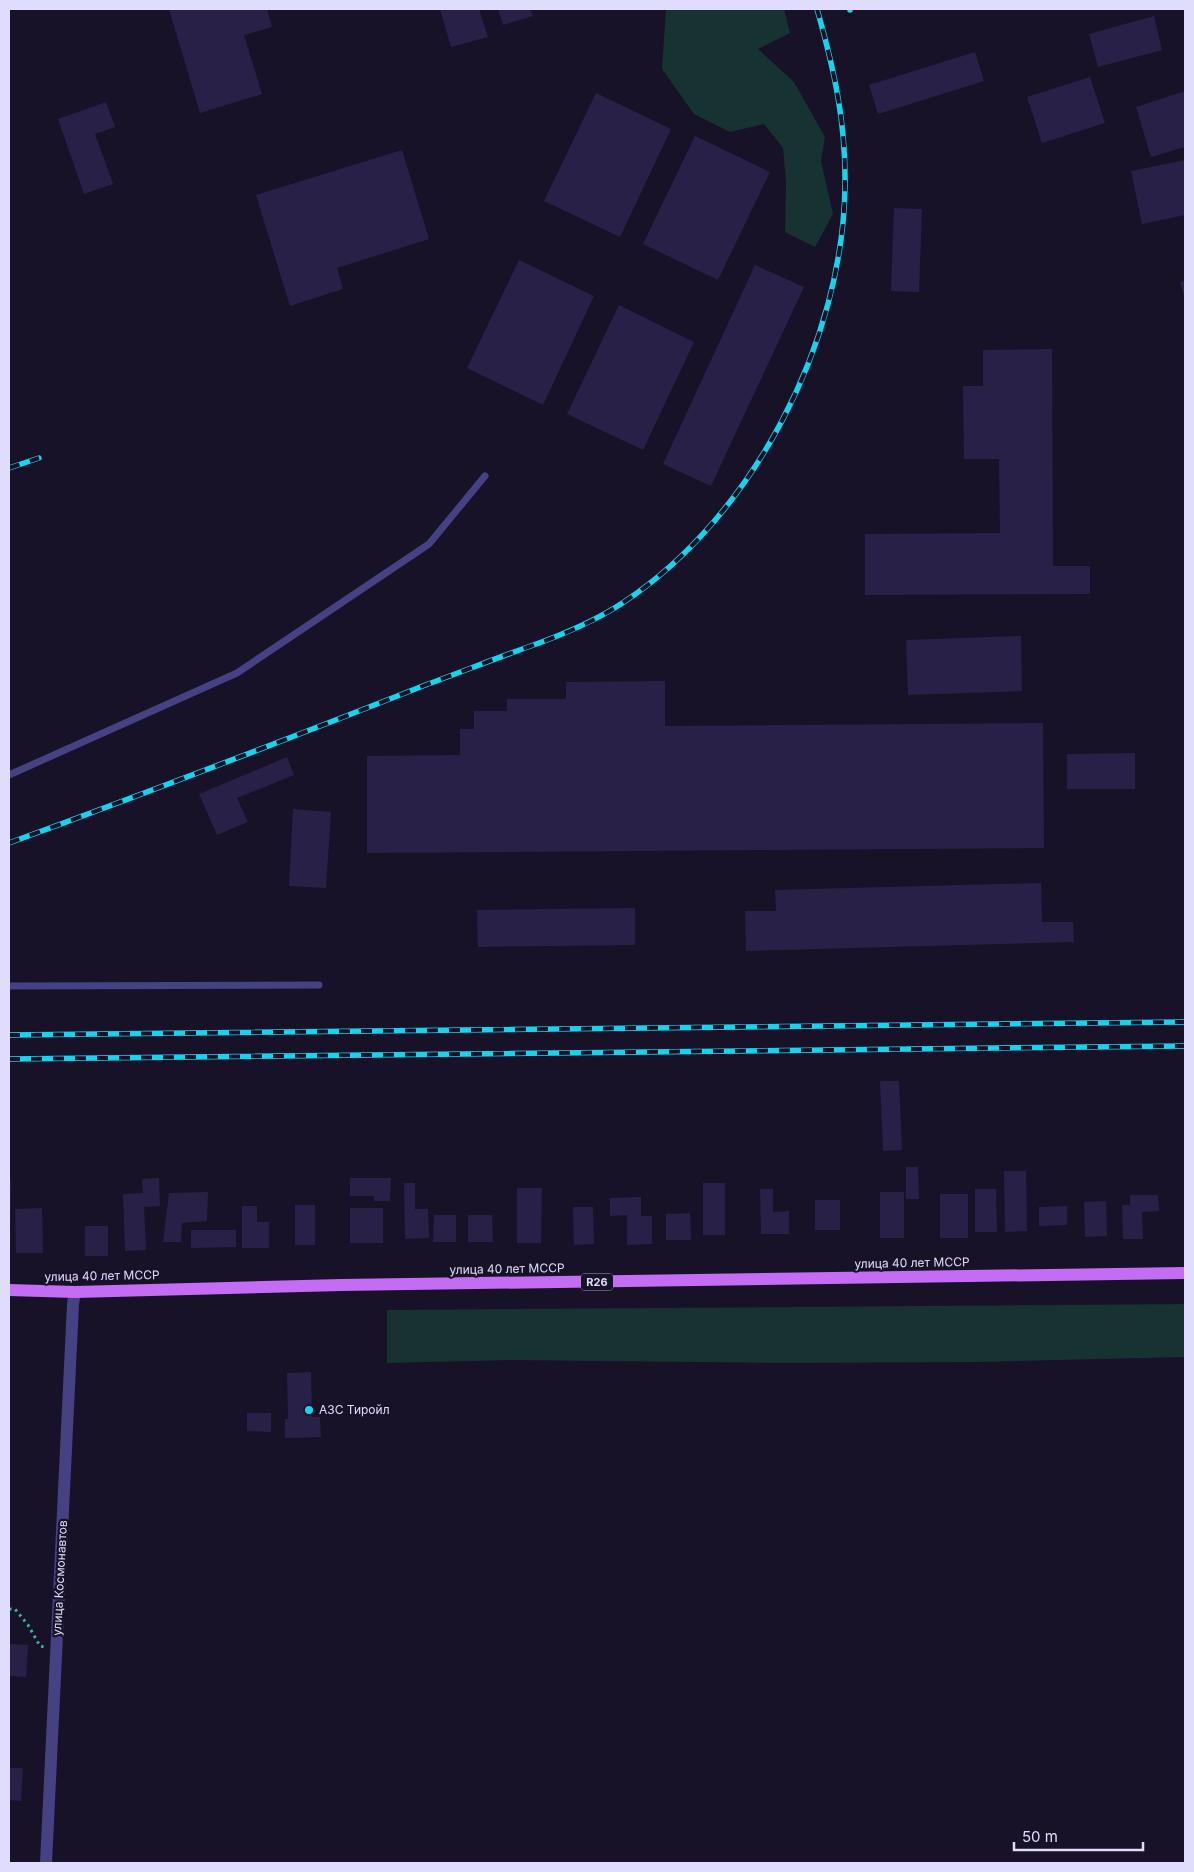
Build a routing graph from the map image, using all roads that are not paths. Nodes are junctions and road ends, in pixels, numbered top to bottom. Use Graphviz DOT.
graph roads {
  1 [pos="485,476"];
  2 [pos="9,775"];
  3 [pos="319,985"];
  4 [pos="9,986"];
  5 [pos="1185,1273"];
  6 [pos="9,1290"];
  7 [pos="75,1292"];
  8 [pos="46,1863"];
  1 -- 2 [label="lane"];
  3 -- 4 [label="lane"];
  5 -- 7 [label="main road, улица 40 лет МССР / R26"];
  6 -- 7 [label="main road, улица 40 лет МССР / R26"];
  7 -- 8 [label="street, улица Космонавтов"];
}
